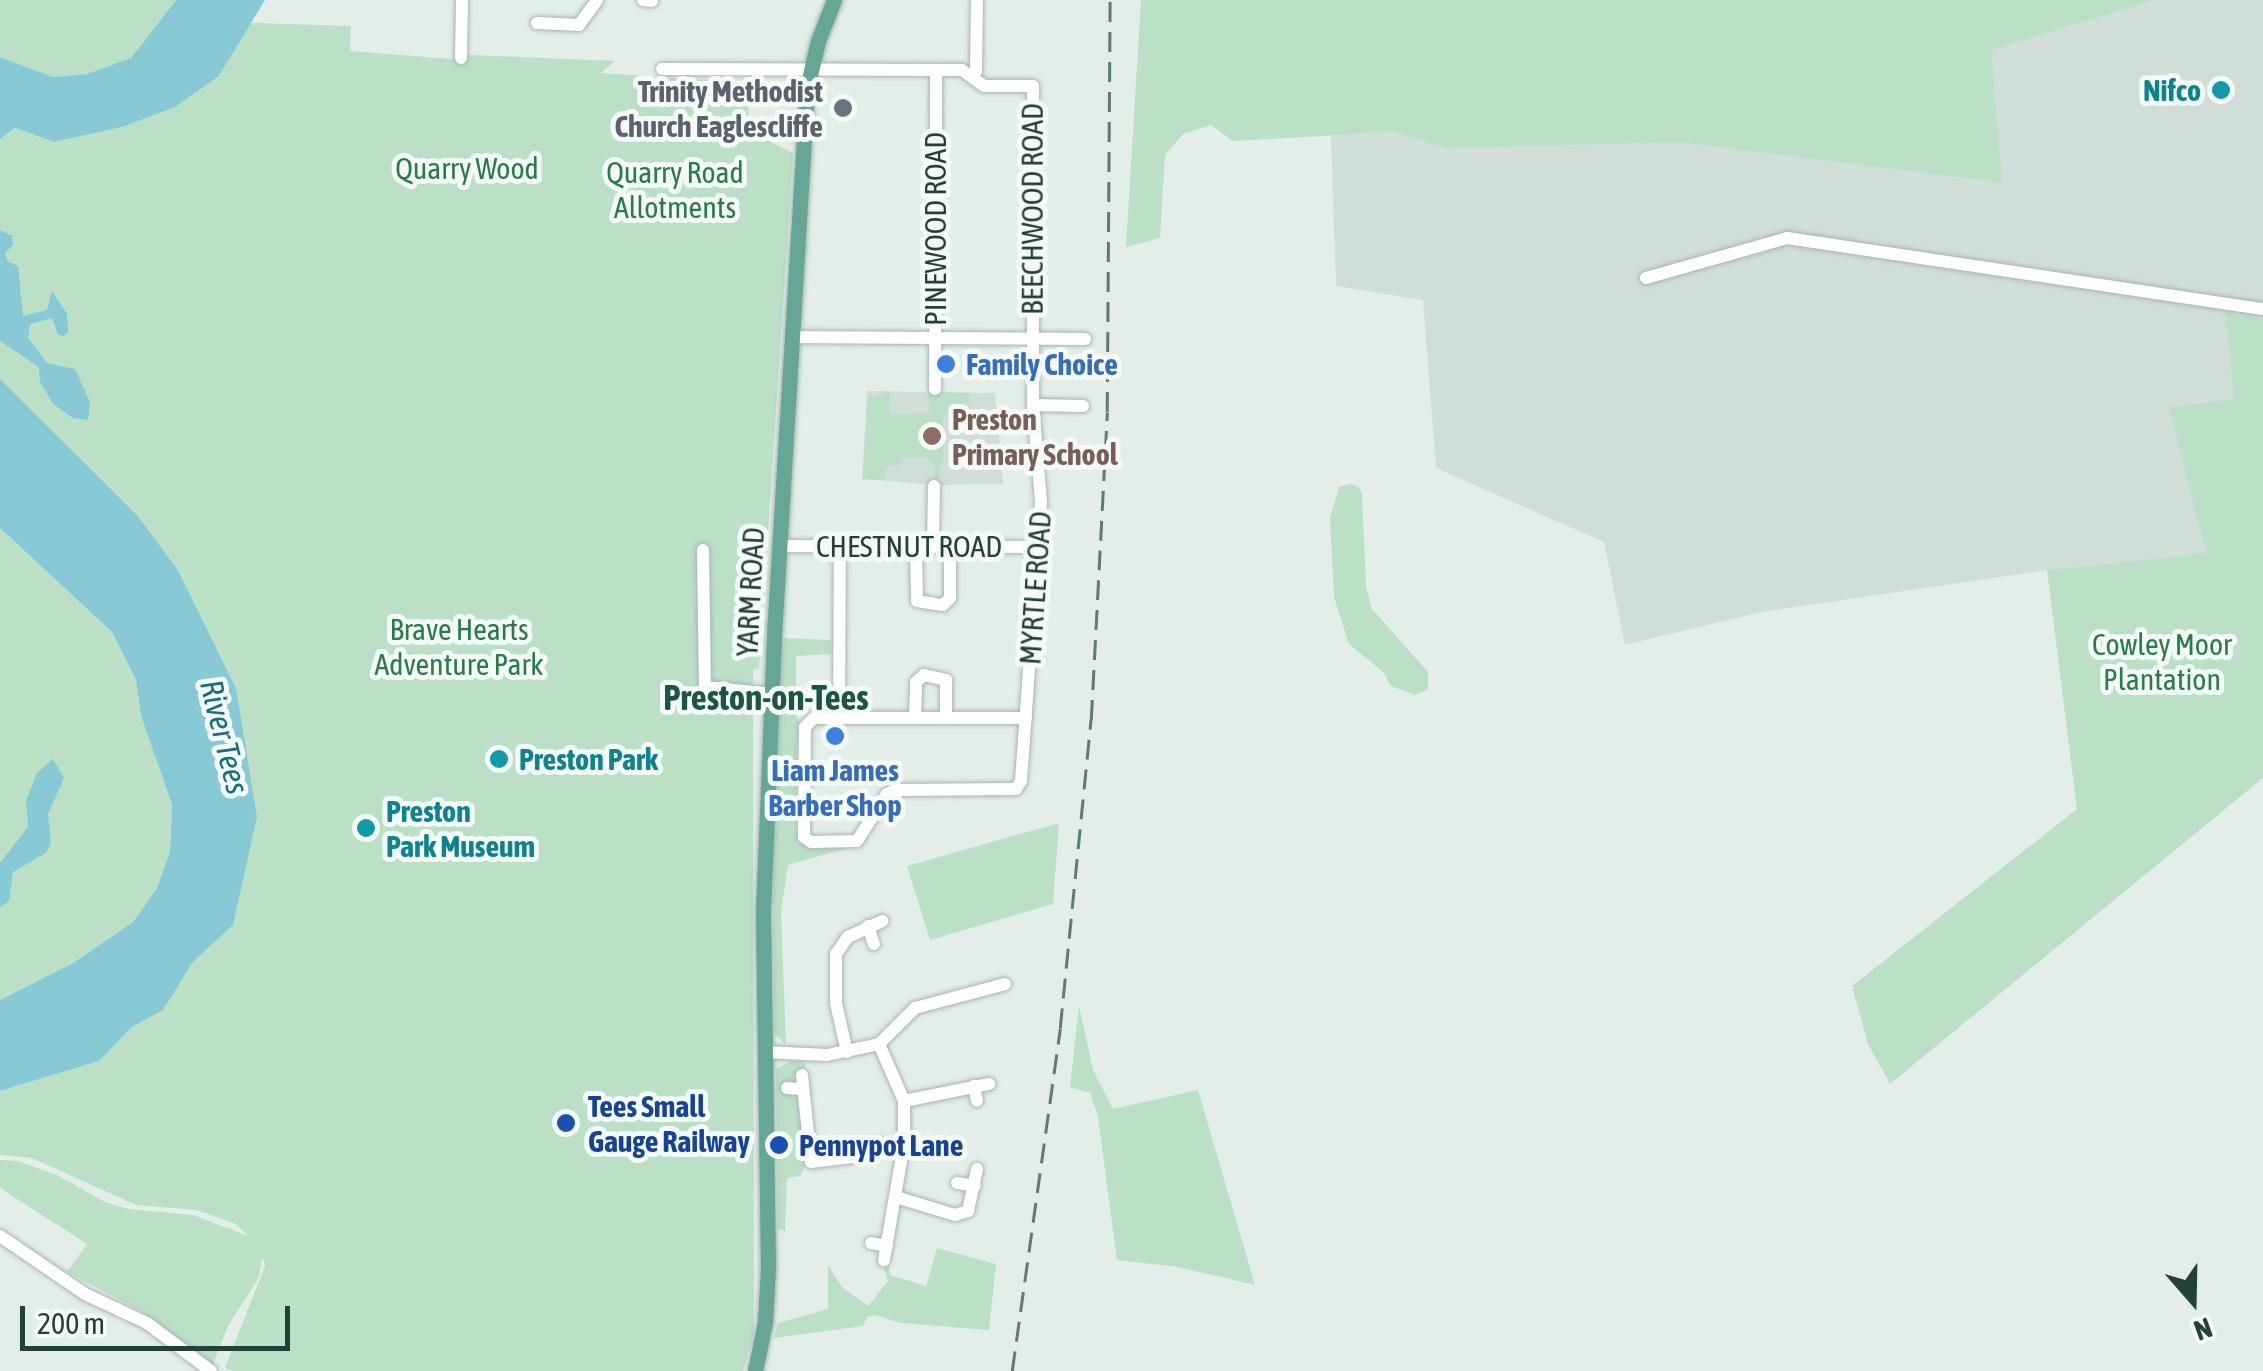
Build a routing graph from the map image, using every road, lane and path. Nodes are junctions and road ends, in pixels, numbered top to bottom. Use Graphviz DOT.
graph roads {
  1 [pos="462,0"];
  2 [pos="597,0"];
  3 [pos="834,0"];
  4 [pos="977,0"];
  5 [pos="537,22"];
  6 [pos="461,58"];
  7 [pos="662,69"];
  8 [pos="810,69"];
  9 [pos="936,70"];
  10 [pos="972,76"];
  11 [pos="1646,278"];
  12 [pos="2263,309"];
  13 [pos="792,336"];
  14 [pos="934,338"];
  15 [pos="1085,339"];
  16 [pos="1032,340"];
  17 [pos="935,389"];
  18 [pos="1032,405"];
  19 [pos="1083,406"];
  20 [pos="1038,458"];
  21 [pos="1082,458"];
  22 [pos="934,486"];
  23 [pos="780,546"];
  24 [pos="840,546"];
  25 [pos="916,546"];
  26 [pos="933,547"];
  27 [pos="950,547"];
  28 [pos="1038,547"];
  29 [pos="704,550"];
  30 [pos="772,694"];
  31 [pos="946,717"];
  32 [pos="838,718"];
  33 [pos="916,718"];
  34 [pos="1026,718"];
  35 [pos="883,921"];
  36 [pos="868,926"];
  37 [pos="874,944"];
  38 [pos="1005,984"];
  39 [pos="879,1044"];
  40 [pos="764,1052"];
  41 [pos="847,1052"];
  42 [pos="989,1084"];
  43 [pos="974,1086"];
  44 [pos="787,1088"];
  45 [pos="904,1101"];
  46 [pos="977,1101"];
  47 [pos="904,1144"];
  48 [pos="977,1169"];
  49 [pos="956,1183"];
  50 [pos="975,1186"];
  51 [pos="896,1197"];
  52 [pos="0,1236"];
  53 [pos="872,1243"];
  54 [pos="211,1371"];
  55 [pos="754,1371"];
  1 -- 6 [label="street"];
  2 -- 5 [label="street"];
  3 -- 8 [label="main road, YARM ROAD"];
  4 -- 10 [label="street"];
  7 -- 8 [label="street"];
  8 -- 9 [label="street"];
  8 -- 13 [label="main road, YARM ROAD"];
  9 -- 10 [label="street"];
  9 -- 14 [label="street, PINEWOOD ROAD"];
  10 -- 16 [label="street, BEECHWOOD ROAD"];
  11 -- 12 [label="street"];
  13 -- 14 [label="street"];
  13 -- 23 [label="main road, YARM ROAD"];
  14 -- 16 [label="street"];
  14 -- 17 [label="street, PINEWOOD ROAD"];
  15 -- 16 [label="street"];
  16 -- 18 [label="street, MYRTLE ROAD"];
  18 -- 19 [label="street"];
  18 -- 20 [label="street, MYRTLE ROAD"];
  20 -- 21 [label="street"];
  20 -- 28 [label="street, MYRTLE ROAD"];
  22 -- 26 [label="street"];
  23 -- 24 [label="street, CHESTNUT ROAD"];
  23 -- 30 [label="main road, YARM ROAD"];
  24 -- 25 [label="street, CHESTNUT ROAD"];
  24 -- 32 [label="street"];
  25 -- 26 [label="street, CHESTNUT ROAD"];
  25 -- 27 [label="street"];
  26 -- 27 [label="street, CHESTNUT ROAD"];
  27 -- 28 [label="street, CHESTNUT ROAD"];
  28 -- 34 [label="street, MYRTLE ROAD"];
  29 -- 30 [label="street"];
  30 -- 40 [label="main road, YARM ROAD"];
  31 -- 33 [label="street"];
  31 -- 33 [label="street"];
  31 -- 34 [label="street"];
  32 -- 33 [label="street"];
  32 -- 34 [label="street, MYRTLE ROAD"];
  35 -- 36 [label="street"];
  36 -- 37 [label="street"];
  36 -- 41 [label="street"];
  38 -- 39 [label="street"];
  39 -- 41 [label="street"];
  39 -- 45 [label="street"];
  40 -- 41 [label="street"];
  40 -- 55 [label="main road, YARM ROAD"];
  42 -- 43 [label="street"];
  43 -- 45 [label="street"];
  43 -- 46 [label="street"];
  44 -- 47 [label="street"];
  45 -- 47 [label="street"];
  47 -- 51 [label="street"];
  48 -- 50 [label="street"];
  49 -- 50 [label="street"];
  50 -- 51 [label="street"];
  51 -- 53 [label="street"];
  52 -- 54 [label="street"];
}
